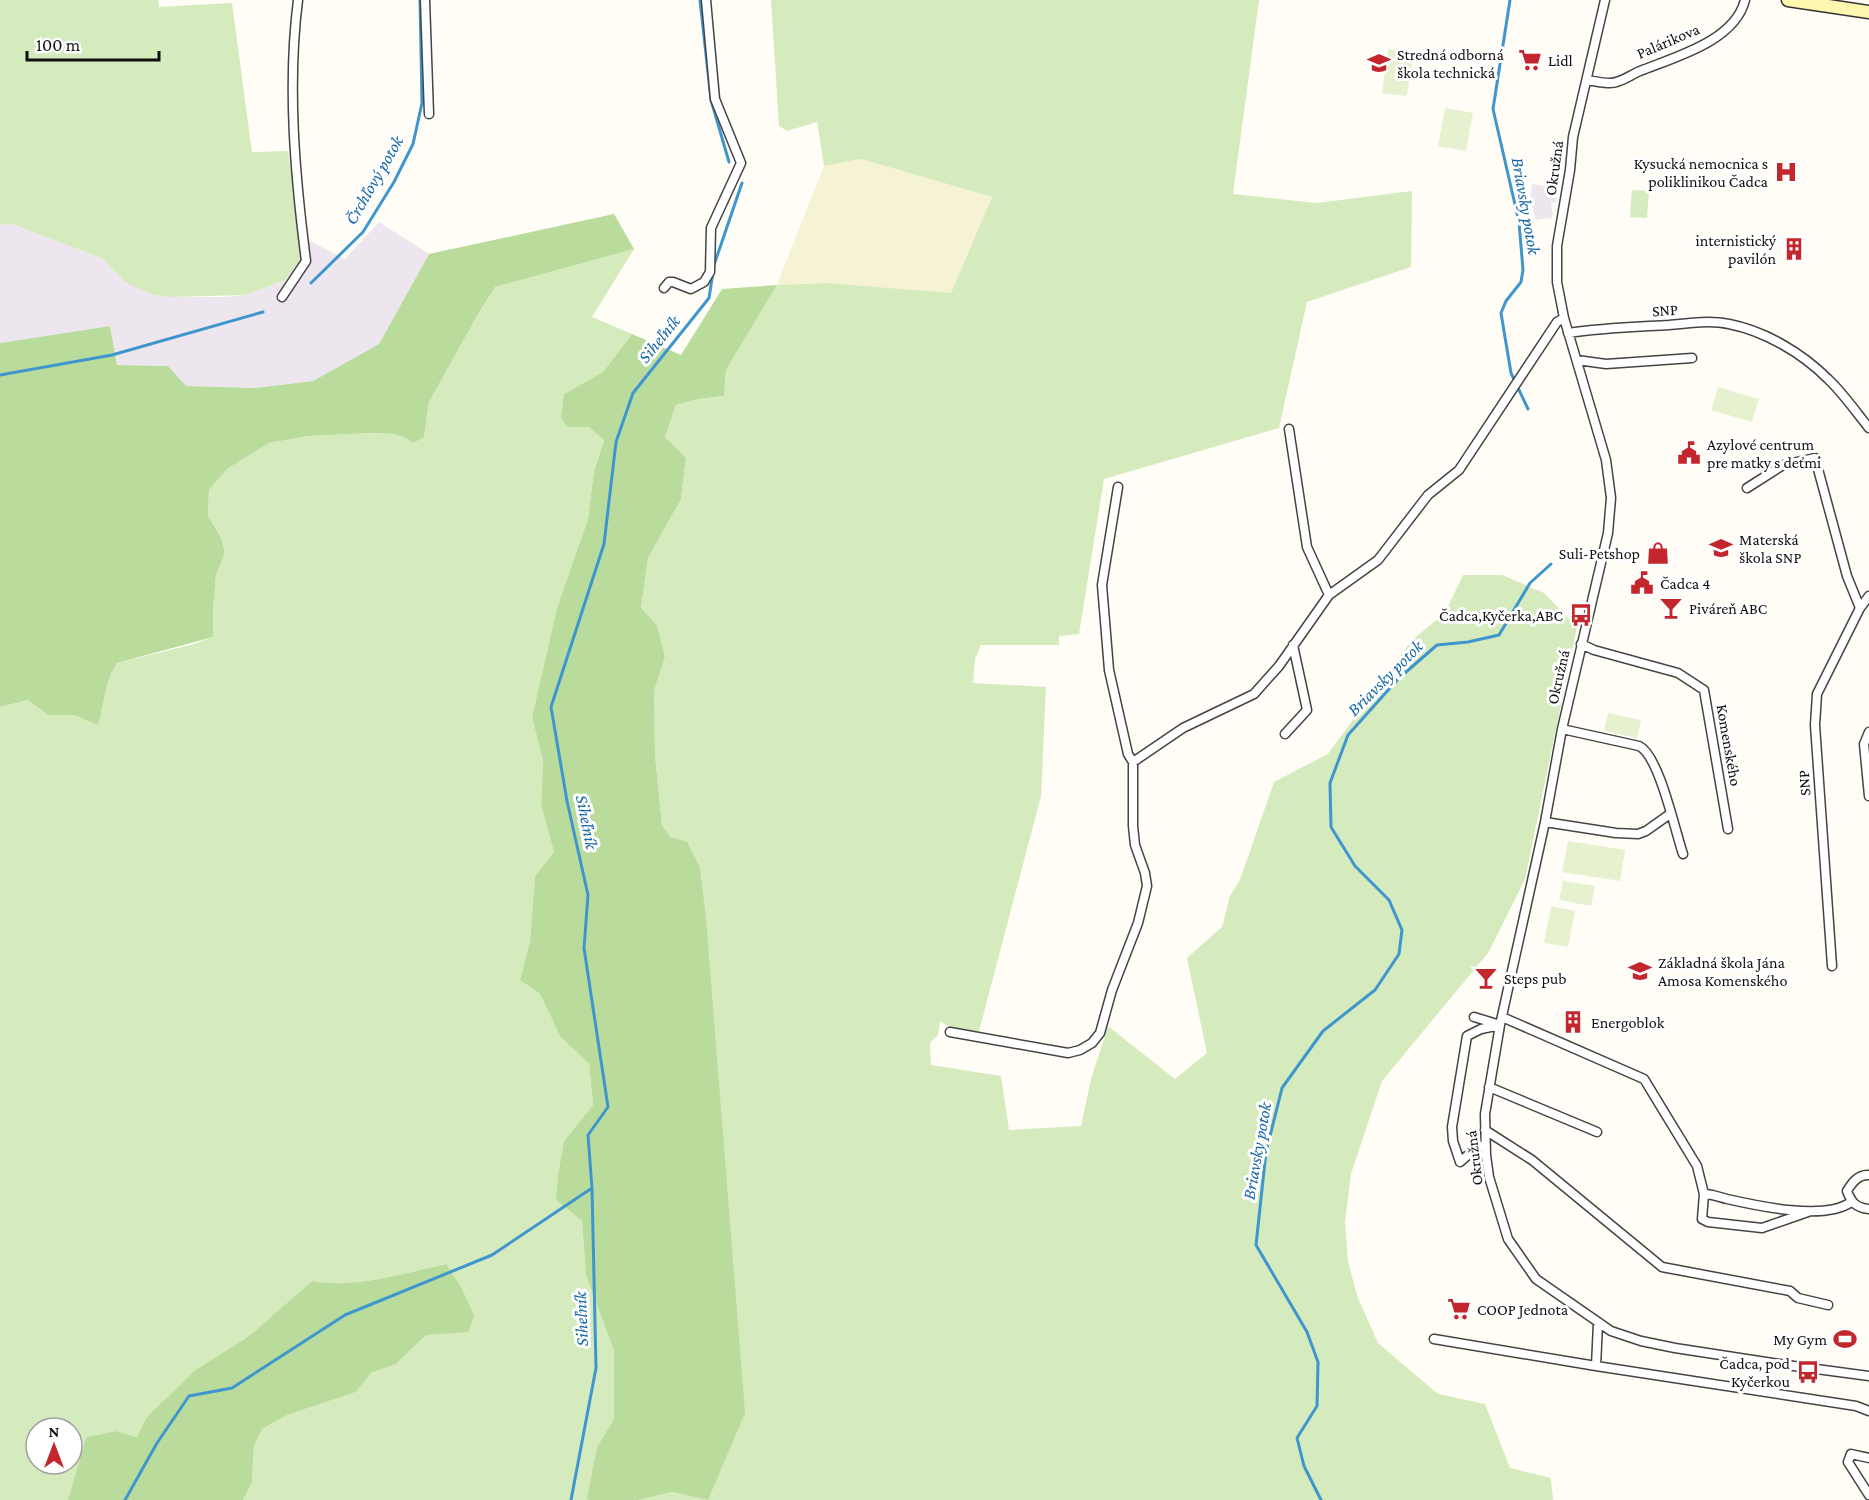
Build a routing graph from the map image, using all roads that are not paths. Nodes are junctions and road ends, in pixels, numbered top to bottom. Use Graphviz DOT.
graph roads {
  1 [pos="298,0"];
  2 [pos="425,0"];
  3 [pos="706,0"];
  4 [pos="1605,0"];
  5 [pos="1745,0"];
  6 [pos="1788,0"];
  7 [pos="1869,12"];
  8 [pos="1587,80"];
  9 [pos="429,114"];
  10 [pos="664,288"];
  11 [pos="282,297"];
  12 [pos="1564,318"];
  13 [pos="1568,333"];
  14 [pos="1692,358"];
  15 [pos="1577,360"];
  16 [pos="1869,428"];
  17 [pos="1289,429"];
  18 [pos="1118,487"];
  19 [pos="1747,488"];
  20 [pos="1329,595"];
  21 [pos="1869,596"];
  22 [pos="1860,608"];
  23 [pos="1581,644"];
  24 [pos="1293,645"];
  25 [pos="1562,729"];
  26 [pos="1869,732"];
  27 [pos="1285,734"];
  28 [pos="1133,762"];
  29 [pos="1869,796"];
  30 [pos="1670,814"];
  31 [pos="1545,822"];
  32 [pos="1728,829"];
  33 [pos="1683,854"];
  34 [pos="1832,966"];
  35 [pos="1474,1017"];
  36 [pos="1501,1021"];
  37 [pos="950,1032"];
  38 [pos="1489,1087"];
  39 [pos="1485,1130"];
  40 [pos="1597,1132"];
  41 [pos="1485,1144"];
  42 [pos="1869,1175"];
  43 [pos="1704,1194"];
  44 [pos="1851,1202"];
  45 [pos="1869,1209"];
  46 [pos="1808,1212"];
  47 [pos="1828,1305"];
  48 [pos="1598,1323"];
  49 [pos="1434,1339"];
  50 [pos="1596,1366"];
  51 [pos="1869,1376"];
  52 [pos="1869,1411"];
  53 [pos="1869,1458"];
  54 [pos="1869,1495"];
  1 -- 11 [label="street"];
  2 -- 9 [label="street"];
  3 -- 10 [label="street"];
  4 -- 8 [label="street, Okružná"];
  5 -- 8 [label="street, Palárikova"];
  6 -- 7 [label="main road"];
  8 -- 12 [label="street, Okružná"];
  12 -- 13 [label="street, Okružná"];
  12 -- 20 [label="street"];
  13 -- 15 [label="street, Okružná"];
  13 -- 16 [label="street, SNP"];
  14 -- 15 [label="street"];
  15 -- 23 [label="street, Okružná"];
  17 -- 20 [label="street"];
  18 -- 28 [label="street"];
  19 -- 22 [label="street"];
  20 -- 24 [label="street"];
  21 -- 22 [label="street, SNP"];
  22 -- 34 [label="street, SNP"];
  23 -- 25 [label="street, Okružná"];
  23 -- 32 [label="street, Komenského"];
  24 -- 27 [label="street"];
  24 -- 28 [label="street"];
  25 -- 30 [label="street"];
  25 -- 31 [label="street, Okružná"];
  26 -- 29 [label="street"];
  28 -- 37 [label="street"];
  30 -- 31 [label="street"];
  30 -- 33 [label="street"];
  31 -- 36 [label="street, Okružná"];
  35 -- 36 [label="street"];
  36 -- 38 [label="street, Okružná"];
  36 -- 41 [label="street"];
  36 -- 43 [label="street"];
  38 -- 39 [label="street, Okružná"];
  38 -- 40 [label="street"];
  39 -- 41 [label="street, Okružná"];
  39 -- 47 [label="street"];
  41 -- 48 [label="street, Okružná"];
  42 -- 44 [label="street"];
  43 -- 46 [label="street"];
  43 -- 46 [label="street"];
  44 -- 45 [label="street"];
  44 -- 46 [label="street"];
  48 -- 50 [label="street"];
  48 -- 51 [label="street, Okružná"];
  49 -- 50 [label="street"];
  50 -- 52 [label="street"];
  53 -- 54 [label="street"];
}
